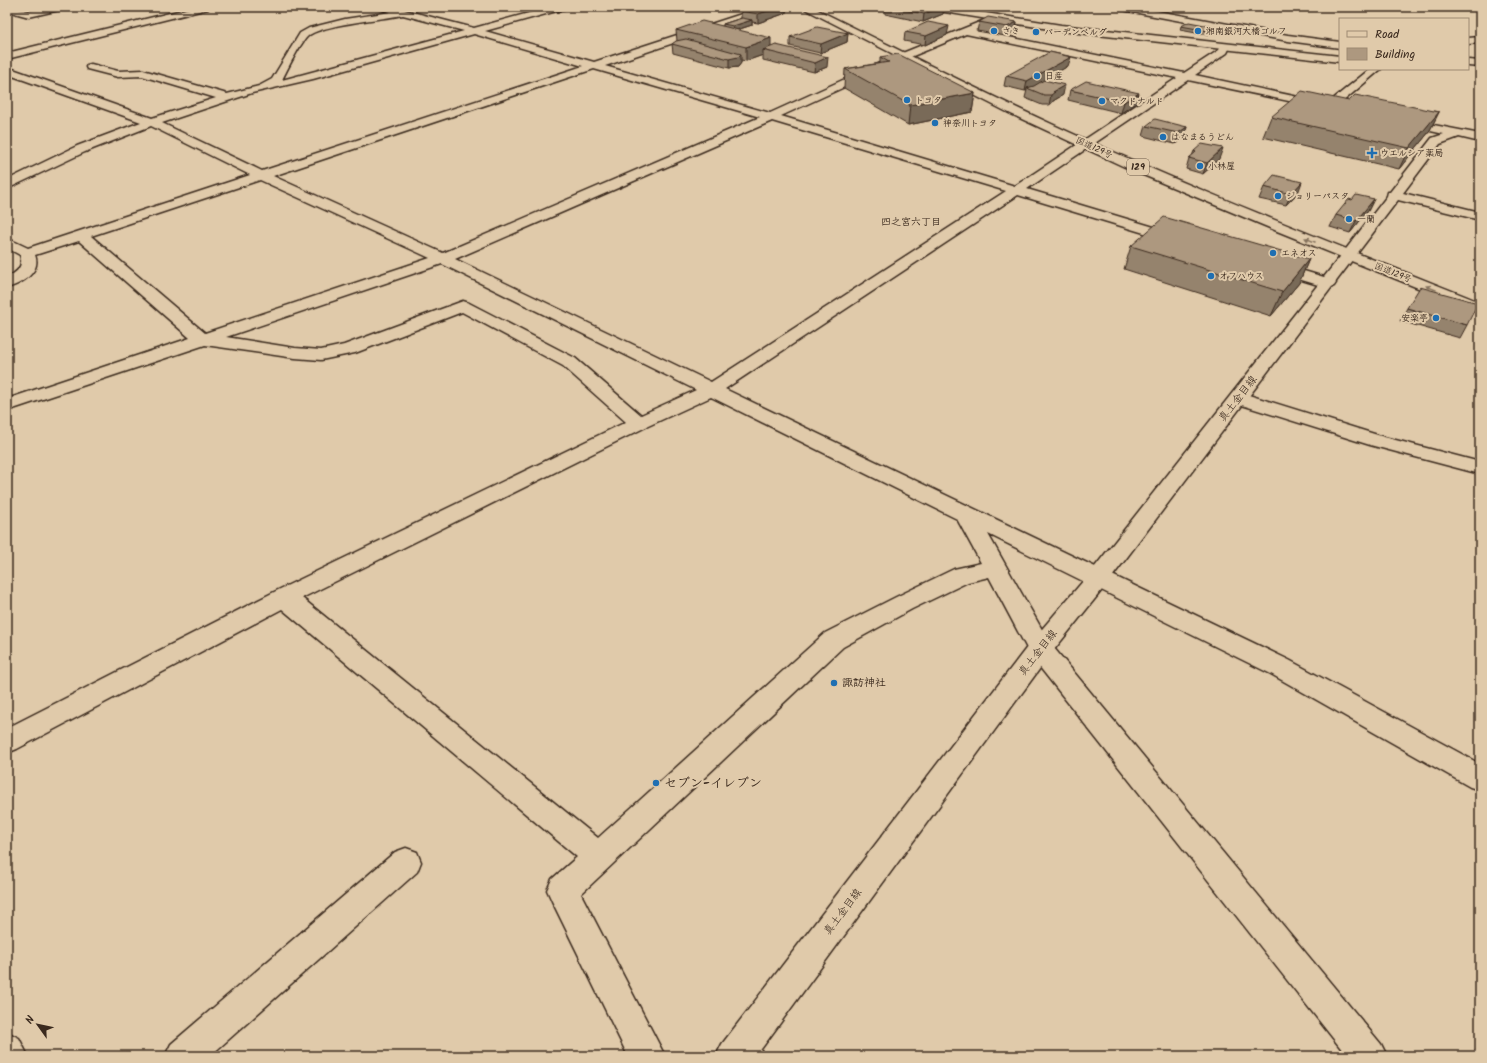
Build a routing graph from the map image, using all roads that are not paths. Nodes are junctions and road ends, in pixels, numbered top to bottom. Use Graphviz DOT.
graph roads {
  1 [pos="61,7"];
  2 [pos="205,7"];
  3 [pos="383,7"];
  4 [pos="562,7"];
  5 [pos="772,7"];
  6 [pos="805,7"];
  7 [pos="820,7"];
  8 [pos="932,7"];
  9 [pos="1122,7"];
  10 [pos="7,8"];
  11 [pos="426,8"];
  12 [pos="406,12"];
  13 [pos="997,18"];
  14 [pos="1247,30"];
  15 [pos="474,31"];
  16 [pos="966,31"];
  17 [pos="1480,40"];
  18 [pos="1469,41"];
  19 [pos="1339,45"];
  20 [pos="1225,47"];
  21 [pos="908,54"];
  22 [pos="7,56"];
  23 [pos="1339,59"];
  24 [pos="1469,63"];
  25 [pos="1480,64"];
  26 [pos="593,66"];
  27 [pos="91,67"];
  28 [pos="7,70"];
  29 [pos="1375,70"];
  30 [pos="1185,76"];
  31 [pos="260,88"];
  32 [pos="227,98"];
  33 [pos="1330,107"];
  34 [pos="1344,110"];
  35 [pos="771,117"];
  36 [pos="1396,121"];
  37 [pos="152,122"];
  38 [pos="1480,127"];
  39 [pos="1455,133"];
  40 [pos="1480,138"];
  41 [pos="1089,142"];
  42 [pos="262,176"];
  43 [pos="7,185"];
  44 [pos="1017,190"];
  45 [pos="1393,195"];
  46 [pos="1480,216"];
  47 [pos="81,235"];
  48 [pos="7,242"];
  49 [pos="1192,242"];
  50 [pos="1351,251"];
  51 [pos="27,253"];
  52 [pos="443,259"];
  53 [pos="1260,263"];
  54 [pos="7,283"];
  55 [pos="1328,283"];
  56 [pos="1480,296"];
  57 [pos="1480,308"];
  58 [pos="202,339"];
  59 [pos="711,390"];
  60 [pos="1239,398"];
  61 [pos="7,405"];
  62 [pos="639,423"];
  63 [pos="1480,468"];
  64 [pos="966,515"];
  65 [pos="995,568"];
  66 [pos="1098,579"];
  67 [pos="284,597"];
  68 [pos="1040,649"];
  69 [pos="7,741"];
  70 [pos="1480,778"];
  71 [pos="599,857"];
  72 [pos="406,862"];
  73 [pos="7,1050"];
  74 [pos="10,1056"];
  75 [pos="184,1056"];
  76 [pos="647,1056"];
  77 [pos="734,1056"];
  78 [pos="1369,1056"];
  1 -- 10 [label="main road"];
  2 -- 22 [label="main road"];
  3 -- 12 [label="main road"];
  4 -- 15 [label="main road"];
  5 -- 26 [label="main road"];
  6 -- 21 [label="main road, 国道129号 / 129"];
  7 -- 21 [label="main road, 国道129号 / 129"];
  8 -- 13 [label="main road"];
  9 -- 14 [label="main road"];
  11 -- 12 [label="main road"];
  12 -- 15 [label="main road"];
  12 -- 31 [label="main road"];
  13 -- 16 [label="main road"];
  13 -- 20 [label="main road"];
  14 -- 19 [label="main road"];
  14 -- 20 [label="main road"];
  15 -- 26 [label="main road"];
  15 -- 31 [label="main road"];
  16 -- 21 [label="main road"];
  16 -- 30 [label="main road"];
  17 -- 18 [label="main road"];
  20 -- 23 [label="main road"];
  20 -- 30 [label="main road"];
  21 -- 35 [label="main road"];
  21 -- 41 [label="main road, 国道129号 / 129"];
  24 -- 25 [label="main road"];
  26 -- 35 [label="main road"];
  26 -- 42 [label="main road"];
  27 -- 32 [label="main road"];
  28 -- 37 [label="main road"];
  29 -- 33 [label="main road"];
  30 -- 33 [label="main road"];
  30 -- 41 [label="main road"];
  31 -- 32 [label="main road"];
  32 -- 37 [label="main road"];
  33 -- 34 [label="main road"];
  35 -- 44 [label="main road"];
  35 -- 52 [label="main road"];
  36 -- 39 [label="main road"];
  37 -- 42 [label="main road"];
  37 -- 43 [label="main road"];
  38 -- 39 [label="main road, 真土金目線"];
  39 -- 40 [label="main road"];
  39 -- 45 [label="main road, 真土金目線"];
  41 -- 44 [label="main road"];
  41 -- 50 [label="main road, 国道129号 / 129"];
  42 -- 47 [label="main road"];
  42 -- 52 [label="main road"];
  44 -- 49 [label="main road"];
  44 -- 59 [label="main road"];
  45 -- 46 [label="main road"];
  45 -- 50 [label="main road, 真土金目線"];
  47 -- 51 [label="main road"];
  47 -- 58 [label="main road"];
  48 -- 51 [label="main road"];
  50 -- 55 [label="main road, 真土金目線"];
  50 -- 56 [label="main road, 国道129号 / 129"];
  57 -- 50 [label="main road, 国道129号 / 129, one-way"];
  51 -- 54 [label="main road"];
  52 -- 58 [label="main road"];
  52 -- 59 [label="main road"];
  53 -- 55 [label="main road"];
  55 -- 60 [label="main road, 真土金目線"];
  58 -- 61 [label="main road"];
  58 -- 62 [label="main road"];
  59 -- 62 [label="main road"];
  59 -- 64 [label="main road"];
  60 -- 63 [label="main road"];
  60 -- 66 [label="main road, 真土金目線"];
  62 -- 67 [label="main road"];
  64 -- 65 [label="main road"];
  64 -- 66 [label="main road"];
  65 -- 68 [label="main road"];
  65 -- 71 [label="main road"];
  66 -- 68 [label="main road, 真土金目線"];
  66 -- 70 [label="main road"];
  67 -- 69 [label="main road"];
  67 -- 71 [label="main road"];
  68 -- 77 [label="main road, 真土金目線"];
  68 -- 78 [label="main road"];
  71 -- 76 [label="main road"];
  72 -- 75 [label="main road"];
  73 -- 74 [label="main road"];
}
